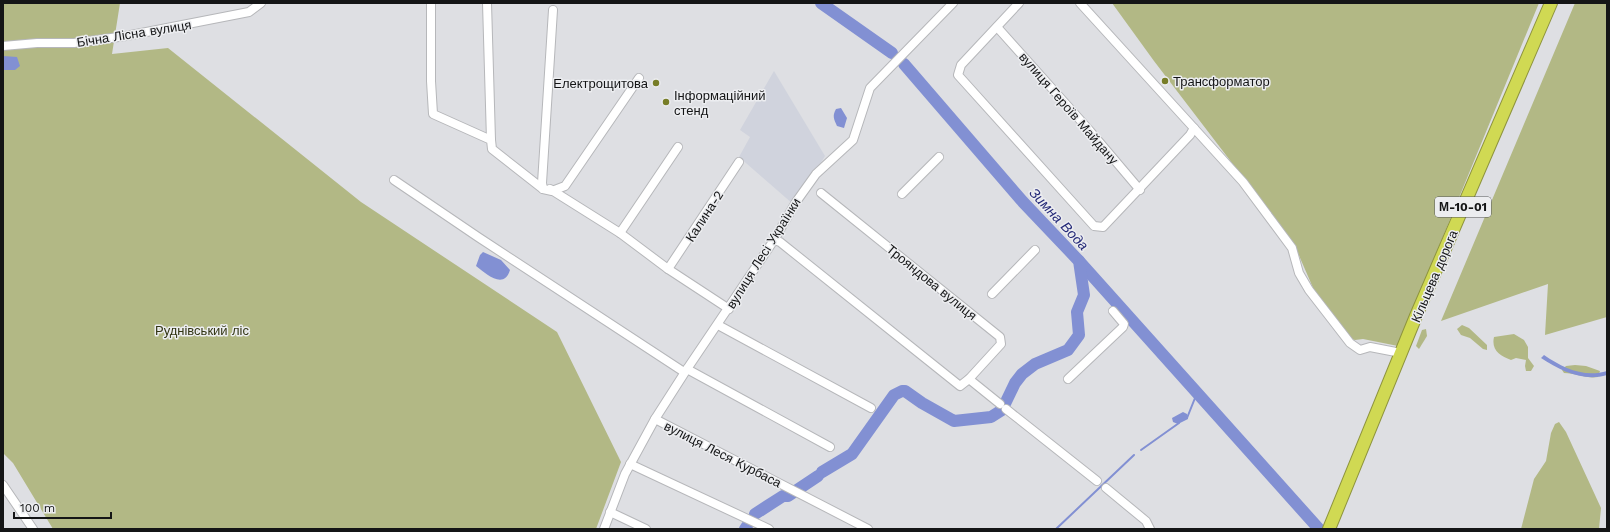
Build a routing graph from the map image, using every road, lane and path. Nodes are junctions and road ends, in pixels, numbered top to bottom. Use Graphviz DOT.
graph roads {
  1 [pos="261,3"];
  2 [pos="431,3"];
  3 [pos="486,3"];
  4 [pos="953,3"];
  5 [pos="1019,3"];
  6 [pos="1080,3"];
  7 [pos="1551,3"];
  8 [pos="553,10"];
  9 [pos="997,27"];
  10 [pos="3,46"];
  11 [pos="639,78"];
  12 [pos="1194,128"];
  13 [pos="491,140"];
  14 [pos="678,147"];
  15 [pos="939,157"];
  16 [pos="739,162"];
  17 [pos="394,180"];
  18 [pos="542,186"];
  19 [pos="1140,190"];
  20 [pos="552,191"];
  21 [pos="821,193"];
  22 [pos="902,194"];
  23 [pos="620,233"];
  24 [pos="774,240"];
  25 [pos="1035,250"];
  26 [pos="668,269"];
  27 [pos="992,294"];
  28 [pos="729,309"];
  29 [pos="1113,311"];
  30 [pos="718,325"];
  31 [pos="1401,353"];
  32 [pos="686,371"];
  33 [pos="969,379"];
  34 [pos="1068,379"];
  35 [pos="871,408"];
  36 [pos="655,419"];
  37 [pos="830,446"];
  38 [pos="630,464"];
  39 [pos="1097,481"];
  40 [pos="3,485"];
  41 [pos="1106,488"];
  42 [pos="610,512"];
  43 [pos="1331,525"];
  44 [pos="33,529"];
  45 [pos="604,529"];
  46 [pos="646,529"];
  47 [pos="769,529"];
  48 [pos="868,529"];
  49 [pos="1150,529"];
  1 -- 10 [label="street, Бічна Лісна вулиця"];
  2 -- 13 [label="street"];
  3 -- 13 [label="street"];
  4 -- 24 [label="street, вулиця Лесі Українки"];
  5 -- 9 [label="street"];
  6 -- 12 [label="street"];
  7 -- 31 [label="highway, Кільцева дорога / М-10-01"];
  8 -- 18 [label="street"];
  9 -- 19 [label="street, вулиця Героїв Майдану"];
  9 -- 19 [label="street"];
  11 -- 20 [label="street"];
  12 -- 19 [label="street"];
  12 -- 31 [label="street"];
  13 -- 18 [label="street"];
  14 -- 23 [label="street"];
  15 -- 22 [label="street"];
  16 -- 26 [label="street, Калина-2"];
  17 -- 32 [label="street"];
  18 -- 20 [label="street"];
  20 -- 23 [label="street"];
  21 -- 33 [label="street, Трояндова вулиця"];
  23 -- 26 [label="street"];
  24 -- 28 [label="street, вулиця Лесі Українки"];
  24 -- 33 [label="street"];
  25 -- 27 [label="street"];
  26 -- 28 [label="street"];
  28 -- 30 [label="street, вулиця Лесі Українки"];
  29 -- 34 [label="street"];
  30 -- 32 [label="street, вулиця Лесі Українки"];
  30 -- 35 [label="street"];
  31 -- 43 [label="highway, Кільцева дорога / М-10-01"];
  32 -- 36 [label="street, вулиця Лесі Українки"];
  32 -- 37 [label="street"];
  33 -- 39 [label="street"];
  36 -- 38 [label="street, вулиця Лесі Українки"];
  36 -- 48 [label="street, вулиця Леся Курбаса"];
  38 -- 42 [label="street, вулиця Лесі Українки"];
  38 -- 47 [label="street"];
  40 -- 44 [label="street"];
  41 -- 49 [label="street"];
  42 -- 45 [label="street, вулиця Лесі Українки"];
  42 -- 46 [label="street"];
}
